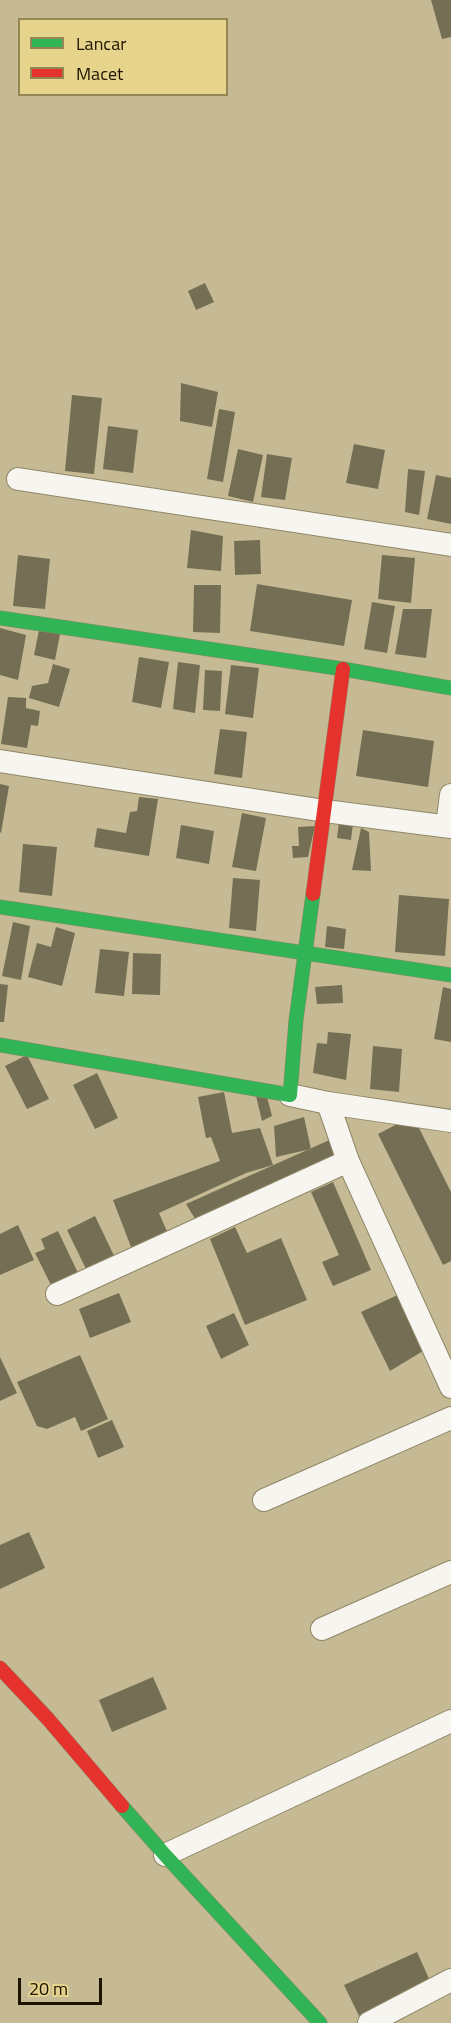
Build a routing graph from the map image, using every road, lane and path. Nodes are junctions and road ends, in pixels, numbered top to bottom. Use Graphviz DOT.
graph roads {
  1 [pos="18,479"];
  2 [pos="451,545"];
  3 [pos="0,618"];
  4 [pos="343,669"];
  5 [pos="451,687"];
  6 [pos="0,760"];
  7 [pos="451,795"];
  8 [pos="325,811"];
  9 [pos="449,826"];
  10 [pos="0,907"];
  11 [pos="304,953"];
  12 [pos="451,975"];
  13 [pos="0,1045"];
  14 [pos="290,1095"];
  15 [pos="328,1103"];
  16 [pos="451,1121"];
  17 [pos="348,1161"];
  18 [pos="57,1294"];
  19 [pos="451,1387"];
  20 [pos="451,1418"];
  21 [pos="264,1500"];
  22 [pos="451,1572"];
  23 [pos="322,1629"];
  24 [pos="0,1668"];
  25 [pos="451,1721"];
  26 [pos="165,1855"];
  27 [pos="451,1980"];
  28 [pos="319,2022"];
  29 [pos="369,2023"];
  1 -- 2 [label="street"];
  3 -- 4 [label="street"];
  4 -- 5 [label="street"];
  4 -- 8 [label="street"];
  6 -- 8 [label="street"];
  7 -- 9 [label="street"];
  8 -- 9 [label="street"];
  8 -- 11 [label="street"];
  10 -- 11 [label="street"];
  11 -- 12 [label="street"];
  11 -- 14 [label="street"];
  13 -- 14 [label="street"];
  14 -- 15 [label="street"];
  15 -- 16 [label="street"];
  15 -- 17 [label="street"];
  17 -- 18 [label="street"];
  17 -- 19 [label="street"];
  20 -- 21 [label="street"];
  22 -- 23 [label="street"];
  24 -- 26 [label="street"];
  25 -- 26 [label="street"];
  26 -- 28 [label="street"];
  27 -- 29 [label="street"];
}
